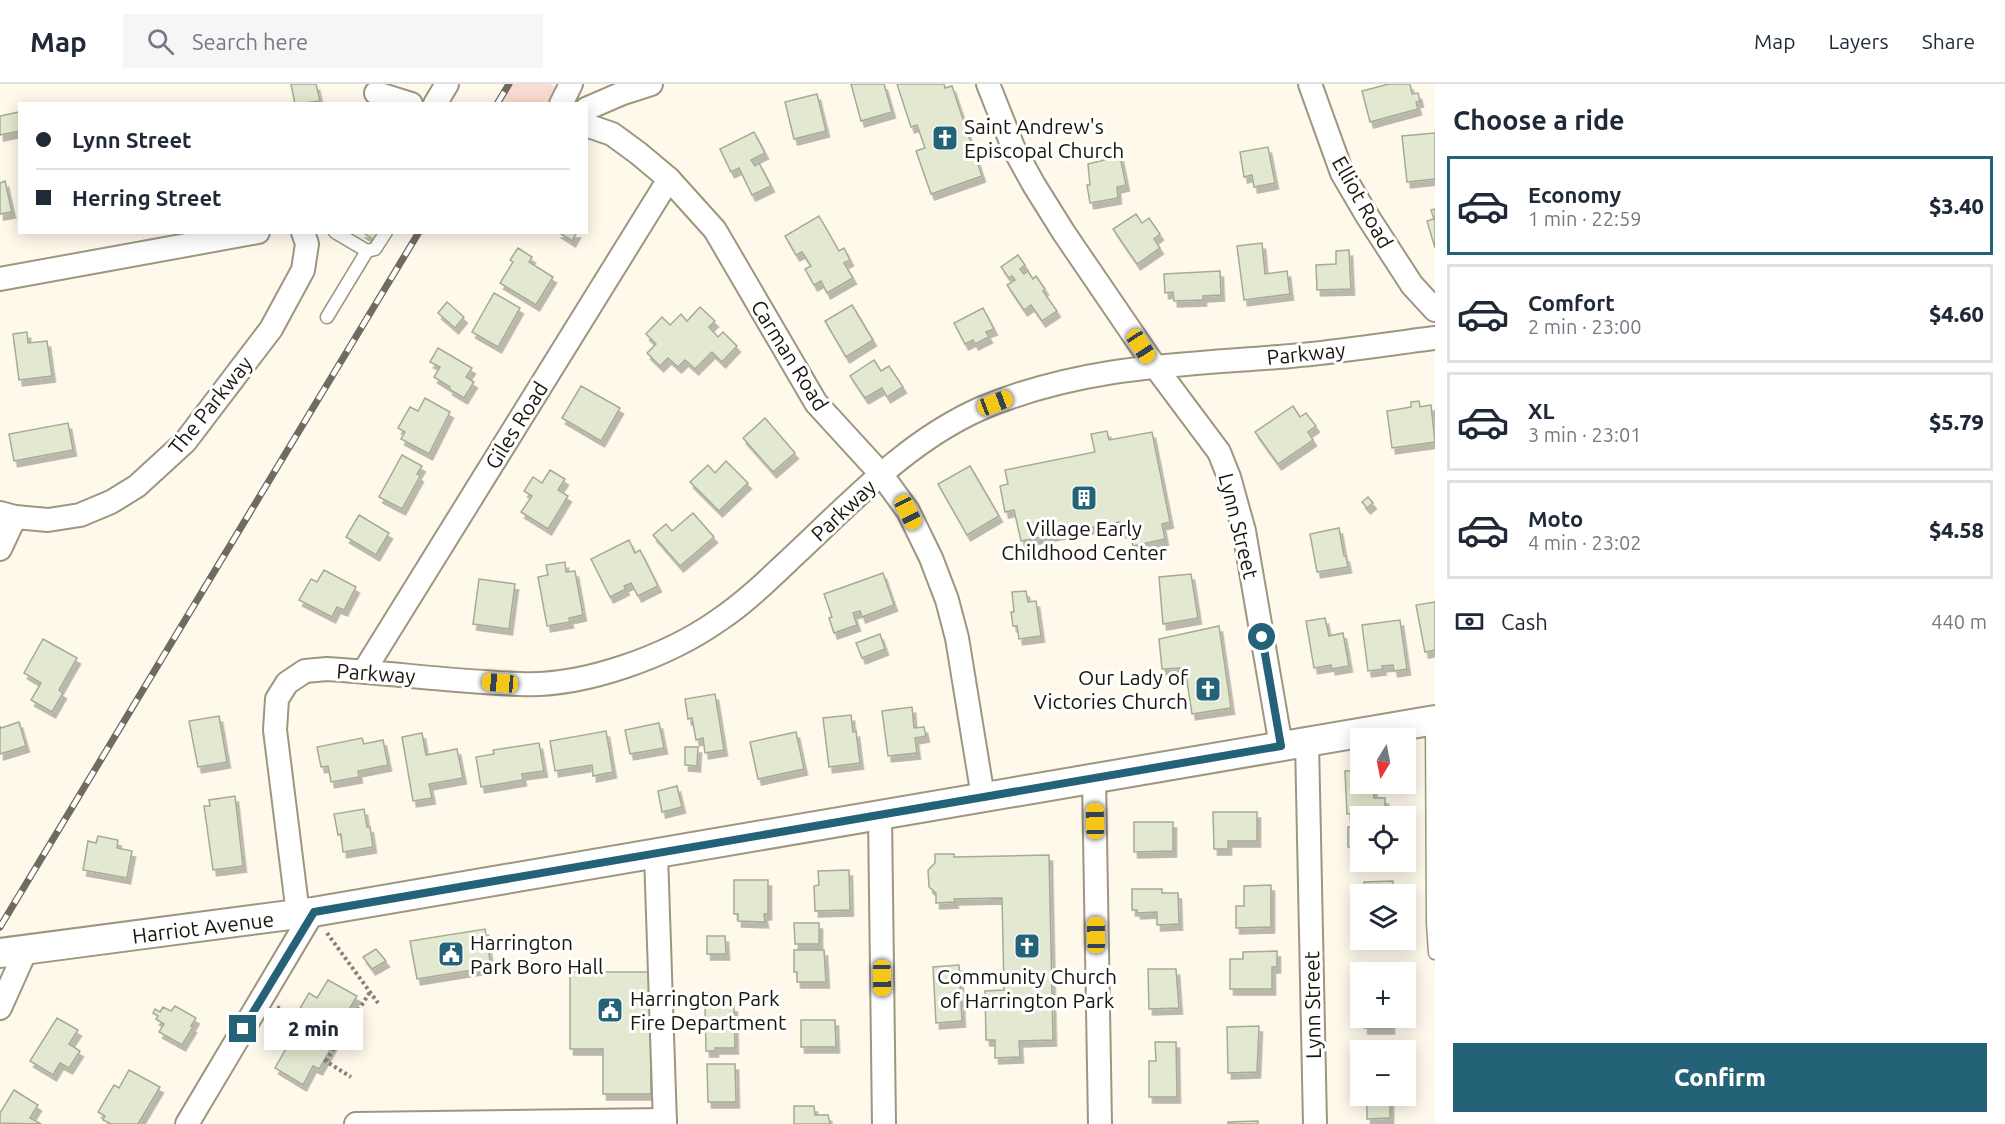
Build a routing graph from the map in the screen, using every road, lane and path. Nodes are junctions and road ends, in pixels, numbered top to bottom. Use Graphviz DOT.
graph roads {
  1 [pos="447,84"];
  2 [pos="571,84"];
  3 [pos="651,84"];
  4 [pos="988,84"];
  5 [pos="1310,84"];
  6 [pos="373,93"];
  7 [pos="404,102"];
  8 [pos="436,102"];
  9 [pos="562,102"];
  10 [pos="588,108"];
  11 [pos="588,126"];
  12 [pos="669,179"];
  13 [pos="247,234"];
  14 [pos="304,234"];
  15 [pos="339,234"];
  16 [pos="385,234"];
  17 [pos="367,250"];
  18 [pos="0,279"];
  19 [pos="1435,310"];
  20 [pos="327,317"];
  21 [pos="1435,338"];
  22 [pos="1154,365"];
  23 [pos="881,474"];
  24 [pos="8,515"];
  25 [pos="0,549"];
  26 [pos="364,671"];
  27 [pos="1434,721"];
  28 [pos="1294,744"];
  29 [pos="1094,778"];
  30 [pos="984,797"];
  31 [pos="880,816"];
  32 [pos="1434,830"];
  33 [pos="656,854"];
  34 [pos="312,919"];
  35 [pos="13,952"];
  36 [pos="1435,953"];
  37 [pos="369,992"];
  38 [pos="378,1003"];
  39 [pos="275,1005"];
  40 [pos="0,1008"];
  41 [pos="295,1018"];
  42 [pos="336,1042"];
  43 [pos="343,1047"];
  44 [pos="351,1077"];
  45 [pos="665,1122"];
  46 [pos="187,1124"];
  47 [pos="356,1124"];
  48 [pos="884,1124"];
  49 [pos="1100,1124"];
  50 [pos="1315,1124"];
  1 -- 8 [label="street"];
  2 -- 9 [label="street"];
  3 -- 10 [label="street"];
  4 -- 22 [label="street, Lynn Street"];
  5 -- 19 [label="street, Elliot Road"];
  6 -- 7 [label="street"];
  11 -- 12 [label="street, Carman Road"];
  12 -- 23 [label="street, Carman Road"];
  12 -- 26 [label="street, Giles Road"];
  13 -- 18 [label="street"];
  14 -- 24 [label="street, The Parkway"];
  15 -- 17 [label="lane"];
  16 -- 17 [label="lane"];
  17 -- 20 [label="lane"];
  21 -- 22 [label="street, Parkway"];
  22 -- 23 [label="street, Parkway"];
  22 -- 28 [label="street, Lynn Street"];
  23 -- 26 [label="street, Parkway"];
  23 -- 30 [label="street, Carman Road"];
  24 -- 25 [label="street, The Parkway"];
  26 -- 34 [label="street, Parkway"];
  27 -- 28 [label="street, Harriot Avenue"];
  27 -- 32 [label="lane"];
  28 -- 29 [label="street, Harriot Avenue"];
  28 -- 50 [label="street, Lynn Street"];
  29 -- 30 [label="street, Harriot Avenue"];
  29 -- 49 [label="street"];
  30 -- 31 [label="street, Harriot Avenue"];
  31 -- 33 [label="street, Harriot Avenue"];
  31 -- 48 [label="street"];
  32 -- 36 [label="lane"];
  33 -- 34 [label="street, Harriot Avenue"];
  33 -- 45 [label="street"];
  34 -- 35 [label="street, Harriot Avenue"];
  34 -- 37 [label="path"];
  34 -- 46 [label="street"];
  35 -- 40 [label="street"];
  37 -- 38 [label="path"];
  37 -- 42 [label="path"];
  39 -- 41 [label="path"];
  42 -- 43 [label="path"];
  42 -- 44 [label="path"];
  45 -- 47 [label="street"];
}
